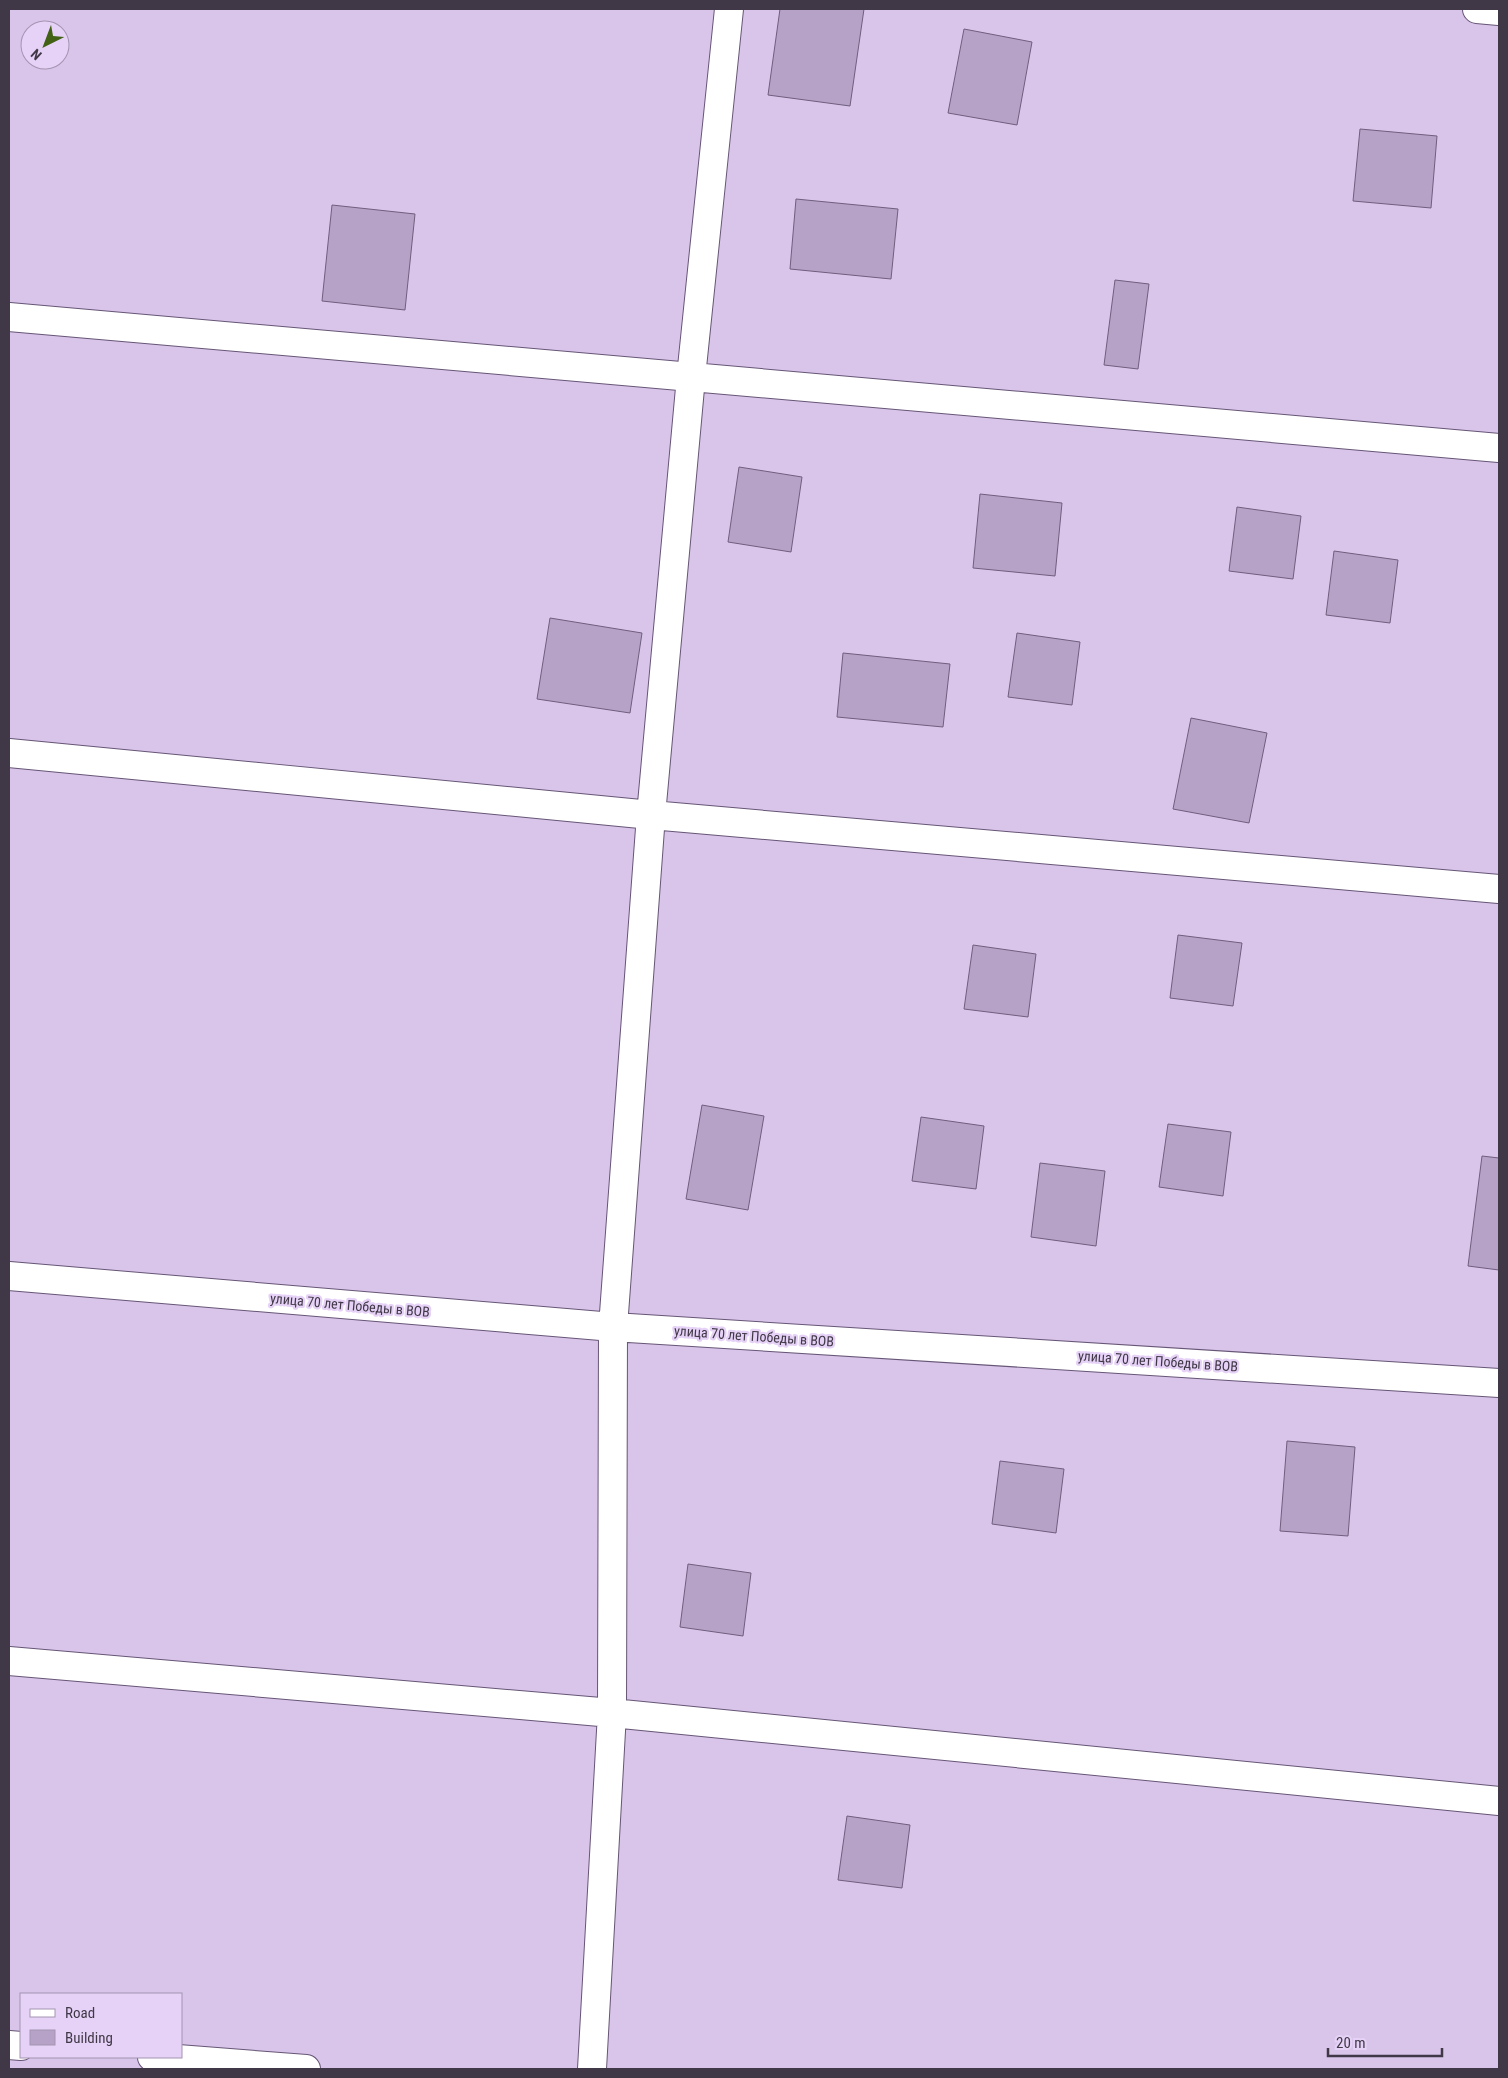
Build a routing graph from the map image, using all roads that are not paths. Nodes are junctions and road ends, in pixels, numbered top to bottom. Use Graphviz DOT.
graph roads {
  1 [pos="729,9"];
  2 [pos="1477,9"];
  3 [pos="1499,11"];
  4 [pos="9,317"];
  5 [pos="691,377"];
  6 [pos="1499,448"];
  7 [pos="9,753"];
  8 [pos="651,815"];
  9 [pos="1499,889"];
  10 [pos="9,1276"];
  11 [pos="613,1327"];
  12 [pos="1499,1383"];
  13 [pos="9,1662"];
  14 [pos="612,1713"];
  15 [pos="1499,1801"];
  16 [pos="165,2058"];
  17 [pos="306,2069"];
  18 [pos="592,2069"];
  1 -- 5 [label="street"];
  2 -- 3 [label="street"];
  4 -- 5 [label="street"];
  5 -- 6 [label="street"];
  5 -- 8 [label="street"];
  7 -- 8 [label="street"];
  8 -- 9 [label="street"];
  8 -- 11 [label="street"];
  10 -- 11 [label="street, улица 70 лет Победы в ВОВ"];
  11 -- 12 [label="street, улица 70 лет Победы в ВОВ"];
  11 -- 14 [label="street"];
  13 -- 14 [label="street"];
  14 -- 15 [label="street"];
  14 -- 18 [label="street"];
  16 -- 17 [label="street"];
}
